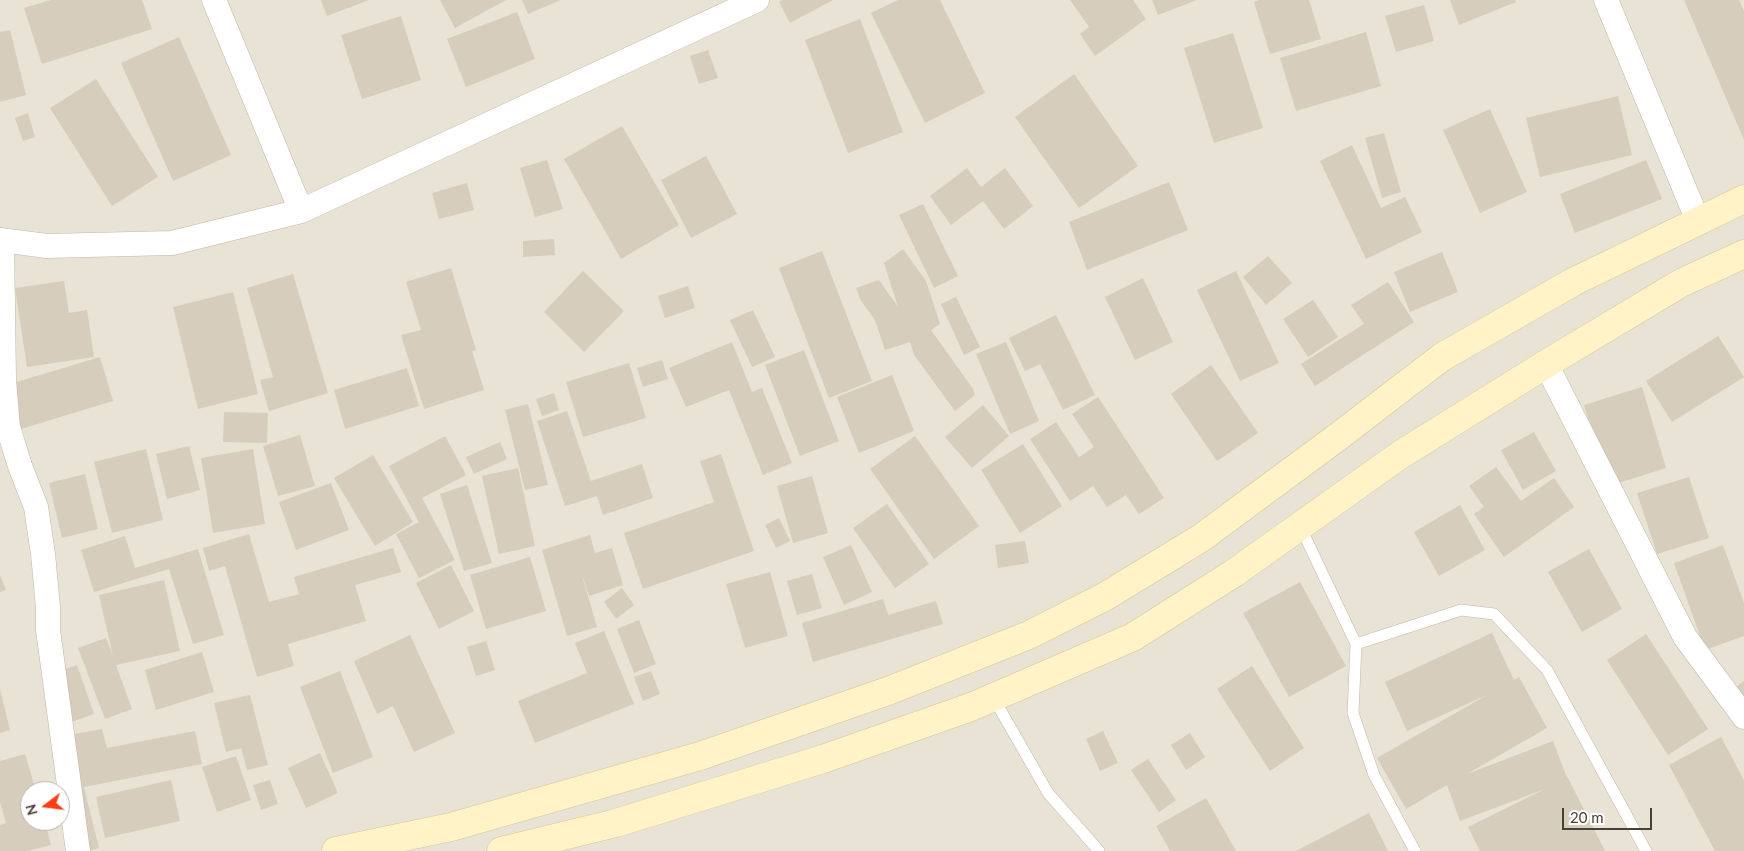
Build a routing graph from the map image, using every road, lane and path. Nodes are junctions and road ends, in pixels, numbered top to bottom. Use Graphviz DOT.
graph roads {
  1 [pos="214,0"];
  2 [pos="758,0"];
  3 [pos="1606,0"];
  4 [pos="1744,199"];
  5 [pos="301,211"];
  6 [pos="1698,221"];
  7 [pos="1,240"];
  8 [pos="1744,254"];
  9 [pos="1546,364"];
  10 [pos="1300,526"];
  11 [pos="1356,644"];
  12 [pos="993,697"];
  13 [pos="1744,717"];
  14 [pos="78,851"];
  15 [pos="336,851"];
  16 [pos="501,851"];
  17 [pos="1098,851"];
  18 [pos="1415,851"];
  19 [pos="1646,851"];
  1 -- 5 [label="street"];
  2 -- 5 [label="street"];
  3 -- 6 [label="street"];
  4 -- 6 [label="main road"];
  5 -- 7 [label="street"];
  6 -- 15 [label="main road"];
  7 -- 14 [label="street"];
  8 -- 9 [label="main road"];
  9 -- 10 [label="main road"];
  9 -- 13 [label="street"];
  10 -- 11 [label="lane"];
  10 -- 12 [label="main road"];
  11 -- 18 [label="lane"];
  11 -- 19 [label="lane"];
  12 -- 16 [label="main road"];
  12 -- 17 [label="lane"];
}
